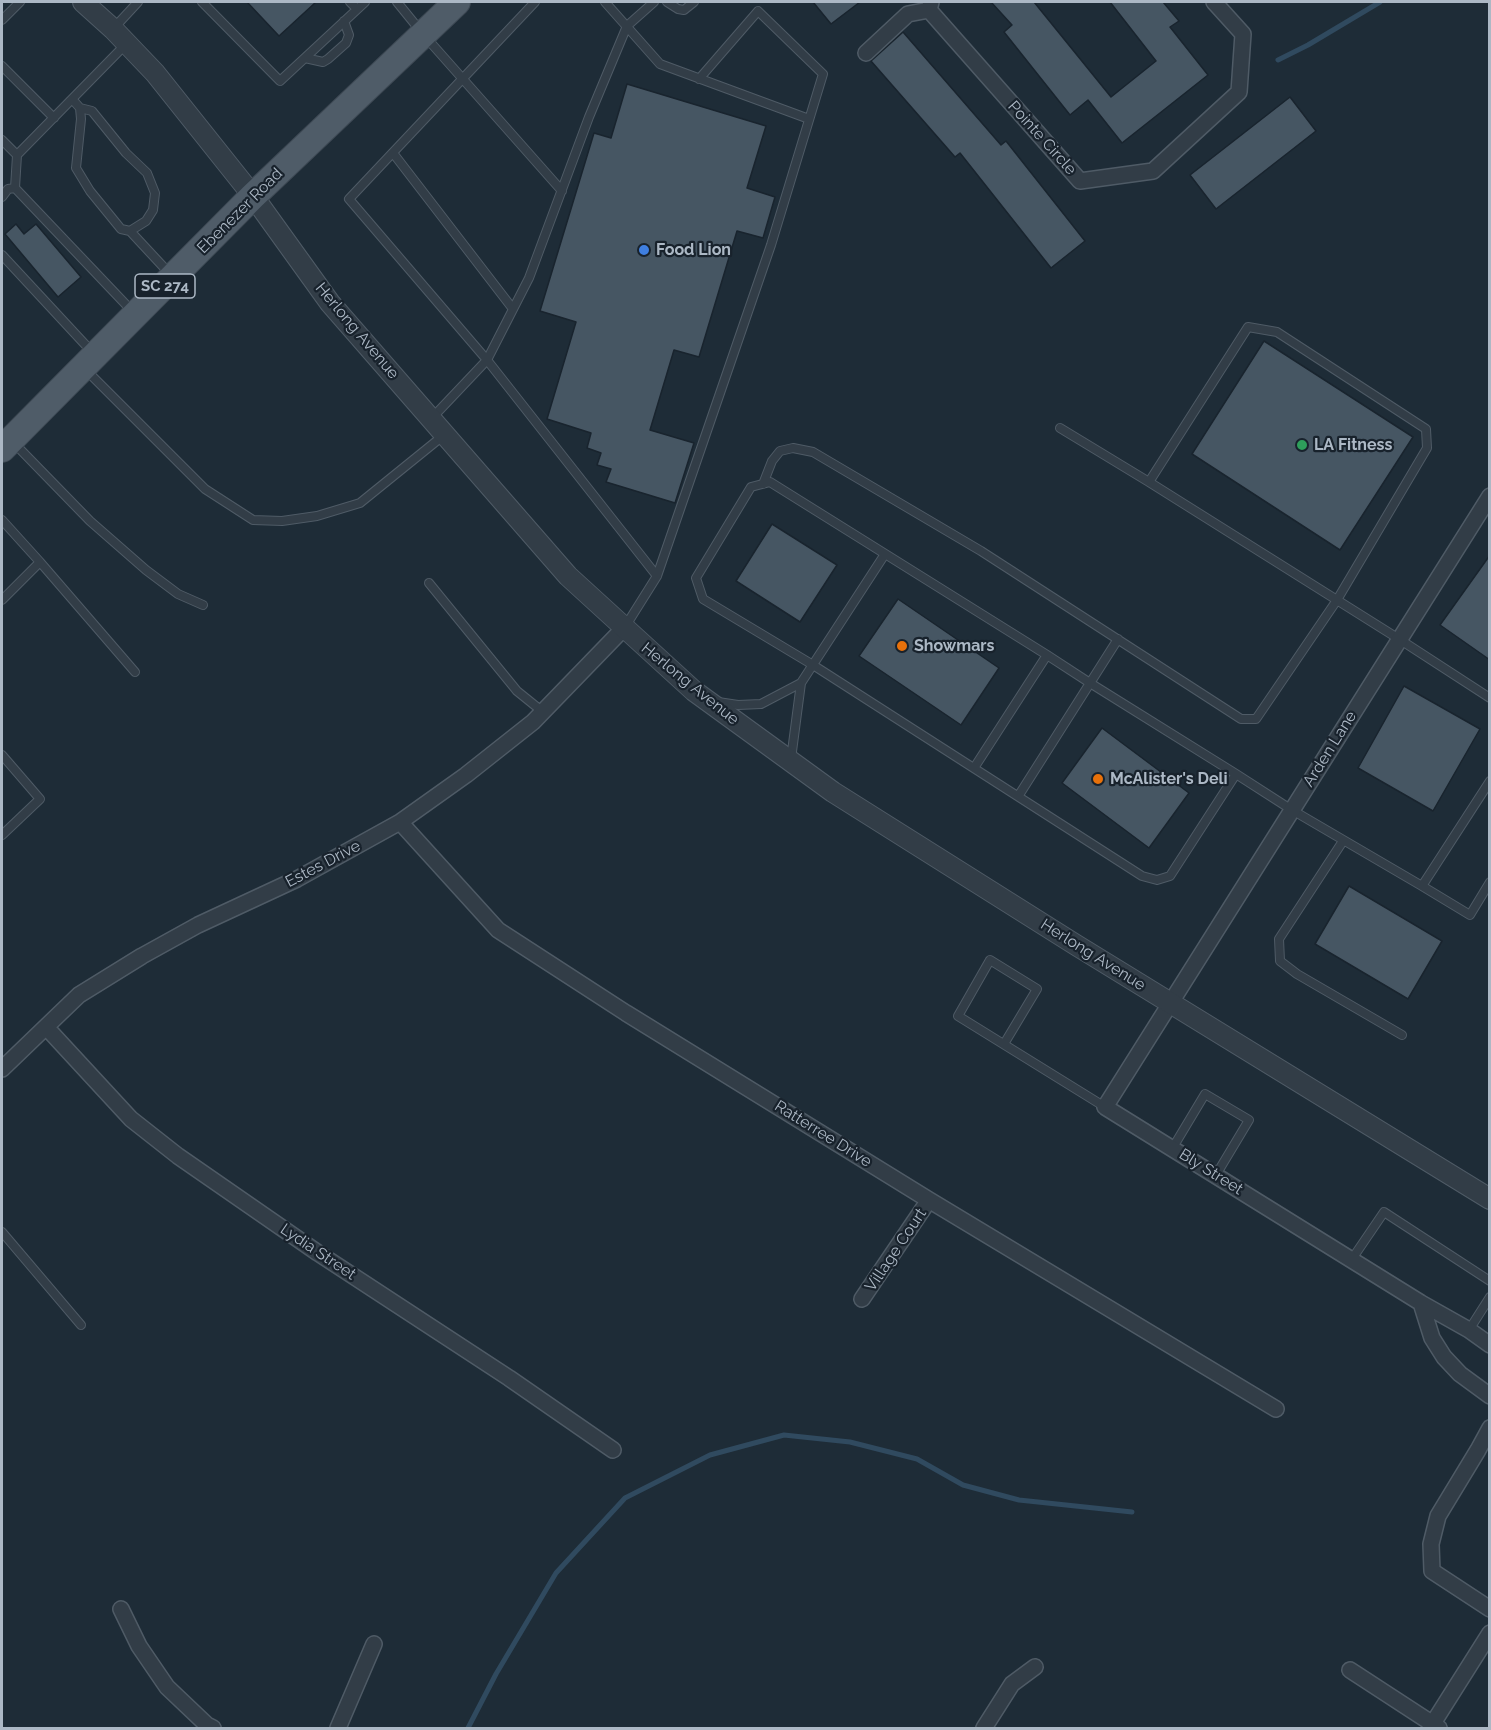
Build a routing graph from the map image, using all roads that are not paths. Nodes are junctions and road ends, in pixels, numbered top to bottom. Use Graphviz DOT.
graph roads {
  1 [pos="20,2"];
  2 [pos="83,2"];
  3 [pos="138,2"];
  4 [pos="202,2"];
  5 [pos="350,2"];
  6 [pos="365,2"];
  7 [pos="397,2"];
  8 [pos="457,2"];
  9 [pos="535,2"];
  10 [pos="605,2"];
  11 [pos="654,2"];
  12 [pos="668,2"];
  13 [pos="694,2"];
  14 [pos="1214,2"];
  15 [pos="930,6"];
  16 [pos="357,9"];
  17 [pos="2,20"];
  18 [pos="344,21"];
  19 [pos="627,26"];
  20 [pos="113,29"];
  21 [pos="423,34"];
  22 [pos="127,43"];
  23 [pos="866,53"];
  24 [pos="305,58"];
  25 [pos="2,66"];
  26 [pos="463,79"];
  27 [pos="699,79"];
  28 [pos="72,99"];
  29 [pos="80,108"];
  30 [pos="54,118"];
  31 [pos="809,119"];
  32 [pos="2,141"];
  33 [pos="393,153"];
  34 [pos="17,155"];
  35 [pos="15,188"];
  36 [pos="562,190"];
  37 [pos="2,196"];
  38 [pos="253,196"];
  39 [pos="130,231"];
  40 [pos="2,255"];
  41 [pos="173,277"];
  42 [pos="513,309"];
  43 [pos="136,315"];
  44 [pos="487,360"];
  45 [pos="89,361"];
  46 [pos="432,418"];
  47 [pos="1060,428"];
  48 [pos="445,434"];
  49 [pos="6,444"];
  50 [pos="1149,482"];
  51 [pos="763,484"];
  52 [pos="1489,496"];
  53 [pos="2,520"];
  54 [pos="885,554"];
  55 [pos="40,562"];
  56 [pos="657,576"];
  57 [pos="429,583"];
  58 [pos="2,600"];
  59 [pos="1337,600"];
  60 [pos="203,605"];
  61 [pos="624,628"];
  62 [pos="1118,639"];
  63 [pos="1399,639"];
  64 [pos="1047,655"];
  65 [pos="813,665"];
  66 [pos="135,672"];
  67 [pos="801,683"];
  68 [pos="1090,683"];
  69 [pos="1490,698"];
  70 [pos="706,701"];
  71 [pos="543,712"];
  72 [pos="2,755"];
  73 [pos="791,761"];
  74 [pos="974,768"];
  75 [pos="1236,774"];
  76 [pos="1490,782"];
  77 [pos="1018,795"];
  78 [pos="1292,810"];
  79 [pos="400,822"];
  80 [pos="2,835"];
  81 [pos="1343,841"];
  82 [pos="1490,882"];
  83 [pos="1422,886"];
  84 [pos="1170,1003"];
  85 [pos="46,1027"];
  86 [pos="1402,1035"];
  87 [pos="1004,1044"];
  88 [pos="2,1069"];
  89 [pos="1105,1107"];
  90 [pos="1172,1149"];
  91 [pos="1215,1175"];
  92 [pos="1490,1199"];
  93 [pos="930,1200"];
  94 [pos="2,1232"];
  95 [pos="1352,1259"];
  96 [pos="1490,1281"];
  97 [pos="1490,1297"];
  98 [pos="862,1299"];
  99 [pos="1421,1303"];
  100 [pos="81,1325"];
  101 [pos="1469,1330"];
  102 [pos="1490,1345"];
  103 [pos="1490,1396"];
  104 [pos="1276,1409"];
  105 [pos="1490,1428"];
  106 [pos="613,1450"];
  107 [pos="121,1609"];
  108 [pos="1490,1609"];
  109 [pos="1490,1633"];
  110 [pos="374,1644"];
  111 [pos="1035,1667"];
  112 [pos="1350,1670"];
  113 [pos="1434,1727"];
  114 [pos="213,1728"];
  115 [pos="338,1728"];
  116 [pos="984,1728"];
  1 -- 17 [label="lane"];
  2 -- 20 [label="street, Herlong Avenue"];
  3 -- 20 [label="lane"];
  4 -- 24 [label="lane"];
  5 -- 16 [label="lane"];
  6 -- 16 [label="lane"];
  7 -- 21 [label="lane"];
  8 -- 21 [label="main road, Ebenezer Road / SC 274"];
  9 -- 26 [label="lane"];
  10 -- 19 [label="lane"];
  11 -- 19 [label="lane"];
  12 -- 13 [label="lane"];
  14 -- 15 [label="street, Pointe Circle"];
  15 -- 23 [label="street, Pointe Circle"];
  16 -- 18 [label="lane"];
  18 -- 24 [label="lane"];
  18 -- 24 [label="lane"];
  19 -- 27 [label="lane"];
  19 -- 36 [label="lane"];
  20 -- 22 [label="street, Herlong Avenue"];
  21 -- 26 [label="lane"];
  21 -- 38 [label="main road, Ebenezer Road / SC 274"];
  22 -- 28 [label="lane"];
  22 -- 38 [label="street, Herlong Avenue"];
  25 -- 30 [label="lane"];
  26 -- 33 [label="lane"];
  26 -- 36 [label="lane"];
  27 -- 31 [label="lane"];
  27 -- 31 [label="lane"];
  28 -- 29 [label="lane"];
  28 -- 30 [label="lane"];
  29 -- 39 [label="lane"];
  29 -- 39 [label="lane"];
  30 -- 34 [label="lane"];
  31 -- 56 [label="lane"];
  32 -- 34 [label="lane"];
  33 -- 42 [label="lane"];
  33 -- 44 [label="lane"];
  34 -- 35 [label="lane"];
  35 -- 37 [label="lane"];
  35 -- 43 [label="lane"];
  36 -- 42 [label="lane"];
  38 -- 41 [label="main road, Ebenezer Road / SC 274"];
  38 -- 46 [label="street, Herlong Avenue"];
  39 -- 41 [label="lane"];
  40 -- 45 [label="lane"];
  41 -- 43 [label="main road, Ebenezer Road / SC 274"];
  42 -- 44 [label="lane"];
  43 -- 45 [label="main road, Ebenezer Road / SC 274"];
  44 -- 46 [label="lane"];
  44 -- 56 [label="lane"];
  45 -- 48 [label="lane"];
  45 -- 49 [label="main road, Ebenezer Road / SC 274"];
  46 -- 48 [label="street, Herlong Avenue"];
  47 -- 50 [label="lane"];
  48 -- 61 [label="street, Herlong Avenue"];
  49 -- 60 [label="lane"];
  50 -- 59 [label="lane"];
  50 -- 59 [label="lane"];
  51 -- 54 [label="lane"];
  51 -- 62 [label="lane"];
  51 -- 65 [label="lane"];
  52 -- 63 [label="street, Arden Lane"];
  53 -- 55 [label="lane"];
  54 -- 64 [label="lane"];
  54 -- 65 [label="lane"];
  55 -- 58 [label="lane"];
  55 -- 66 [label="lane"];
  56 -- 61 [label="lane"];
  57 -- 71 [label="lane"];
  59 -- 62 [label="lane"];
  59 -- 63 [label="lane"];
  61 -- 70 [label="street, Herlong Avenue"];
  61 -- 71 [label="street, Estes Drive"];
  62 -- 68 [label="lane"];
  63 -- 69 [label="lane"];
  63 -- 78 [label="street, Arden Lane"];
  64 -- 68 [label="lane"];
  64 -- 74 [label="lane"];
  65 -- 67 [label="lane"];
  65 -- 74 [label="lane"];
  67 -- 70 [label="lane"];
  67 -- 73 [label="lane"];
  68 -- 75 [label="lane"];
  68 -- 77 [label="lane"];
  70 -- 73 [label="street, Herlong Avenue"];
  71 -- 79 [label="street, Estes Drive"];
  72 -- 80 [label="lane"];
  73 -- 84 [label="street, Herlong Avenue"];
  74 -- 77 [label="lane"];
  75 -- 77 [label="lane"];
  75 -- 78 [label="lane"];
  76 -- 83 [label="lane"];
  78 -- 81 [label="lane"];
  78 -- 84 [label="street, Arden Lane"];
  79 -- 85 [label="street, Estes Drive"];
  79 -- 93 [label="street, Ratterree Drive"];
  81 -- 83 [label="lane"];
  81 -- 86 [label="lane"];
  82 -- 83 [label="lane"];
  84 -- 89 [label="street"];
  84 -- 92 [label="street, Herlong Avenue"];
  85 -- 88 [label="street, Estes Drive"];
  85 -- 106 [label="street, Lydia Street"];
  87 -- 87 [label="lane"];
  87 -- 89 [label="lane"];
  89 -- 90 [label="street, Bly Street"];
  90 -- 91 [label="street, Bly Street"];
  90 -- 91 [label="lane"];
  91 -- 95 [label="street, Bly Street"];
  93 -- 98 [label="street, Village Court"];
  93 -- 104 [label="street, Ratterree Drive"];
  94 -- 100 [label="lane"];
  95 -- 96 [label="lane"];
  95 -- 99 [label="street, Bly Street"];
  97 -- 101 [label="lane"];
  99 -- 101 [label="street, Bly Street"];
  99 -- 103 [label="street"];
  101 -- 102 [label="street, Bly Street"];
  105 -- 108 [label="street"];
  107 -- 114 [label="street"];
  109 -- 113 [label="street"];
  110 -- 115 [label="street"];
  111 -- 116 [label="street"];
  112 -- 113 [label="street"];
}
